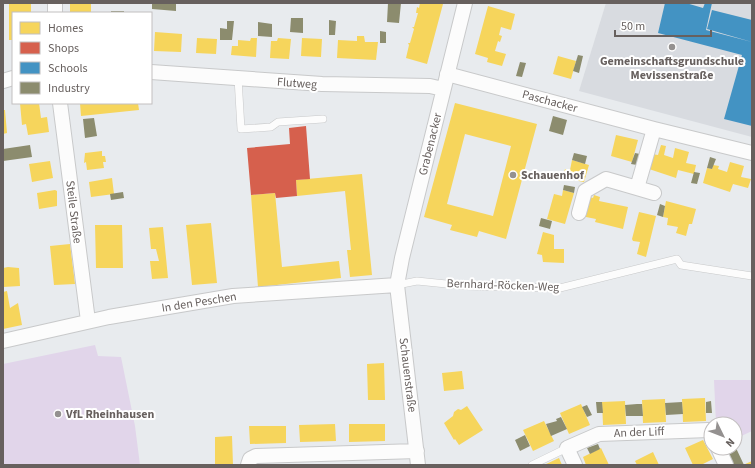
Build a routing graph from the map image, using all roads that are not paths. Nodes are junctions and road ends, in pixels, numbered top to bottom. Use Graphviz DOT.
graph roads {
  1 [pos="465,3"];
  2 [pos="152,72"];
  3 [pos="447,74"];
  4 [pos="238,78"];
  5 [pos="443,90"];
  6 [pos="60,104"];
  7 [pos="323,119"];
  8 [pos="654,129"];
  9 [pos="752,153"];
  10 [pos="637,188"];
  11 [pos="654,193"];
  12 [pos="579,213"];
  13 [pos="752,276"];
  14 [pos="397,285"];
  15 [pos="88,321"];
  16 [pos="3,340"];
  17 [pos="703,430"];
  18 [pos="567,448"];
  19 [pos="417,451"];
  20 [pos="248,465"];
  21 [pos="418,465"];
  22 [pos="532,465"];
  23 [pos="575,465"];
  1 -- 3 [label="street, Grabenacker"];
  2 -- 4 [label="street, Flutweg"];
  3 -- 5 [label="street, Grabenacker"];
  3 -- 8 [label="street, Paschacker"];
  4 -- 5 [label="street, Flutweg"];
  4 -- 7 [label="lane"];
  5 -- 14 [label="street, Grabenacker"];
  6 -- 15 [label="street, Steile Straße"];
  8 -- 9 [label="street, Paschacker"];
  8 -- 10 [label="street"];
  10 -- 11 [label="street"];
  10 -- 12 [label="street"];
  13 -- 14 [label="lane, Bernhard-Röcken-Weg"];
  14 -- 15 [label="street, In den Peschen"];
  14 -- 19 [label="street, Schauenstraße"];
  15 -- 16 [label="street, In den Peschen"];
  17 -- 18 [label="street, An der Liff"];
  18 -- 22 [label="lane, An der Liff"];
  18 -- 23 [label="street"];
  19 -- 20 [label="street"];
  19 -- 21 [label="street, Schauenstraße"];
}
